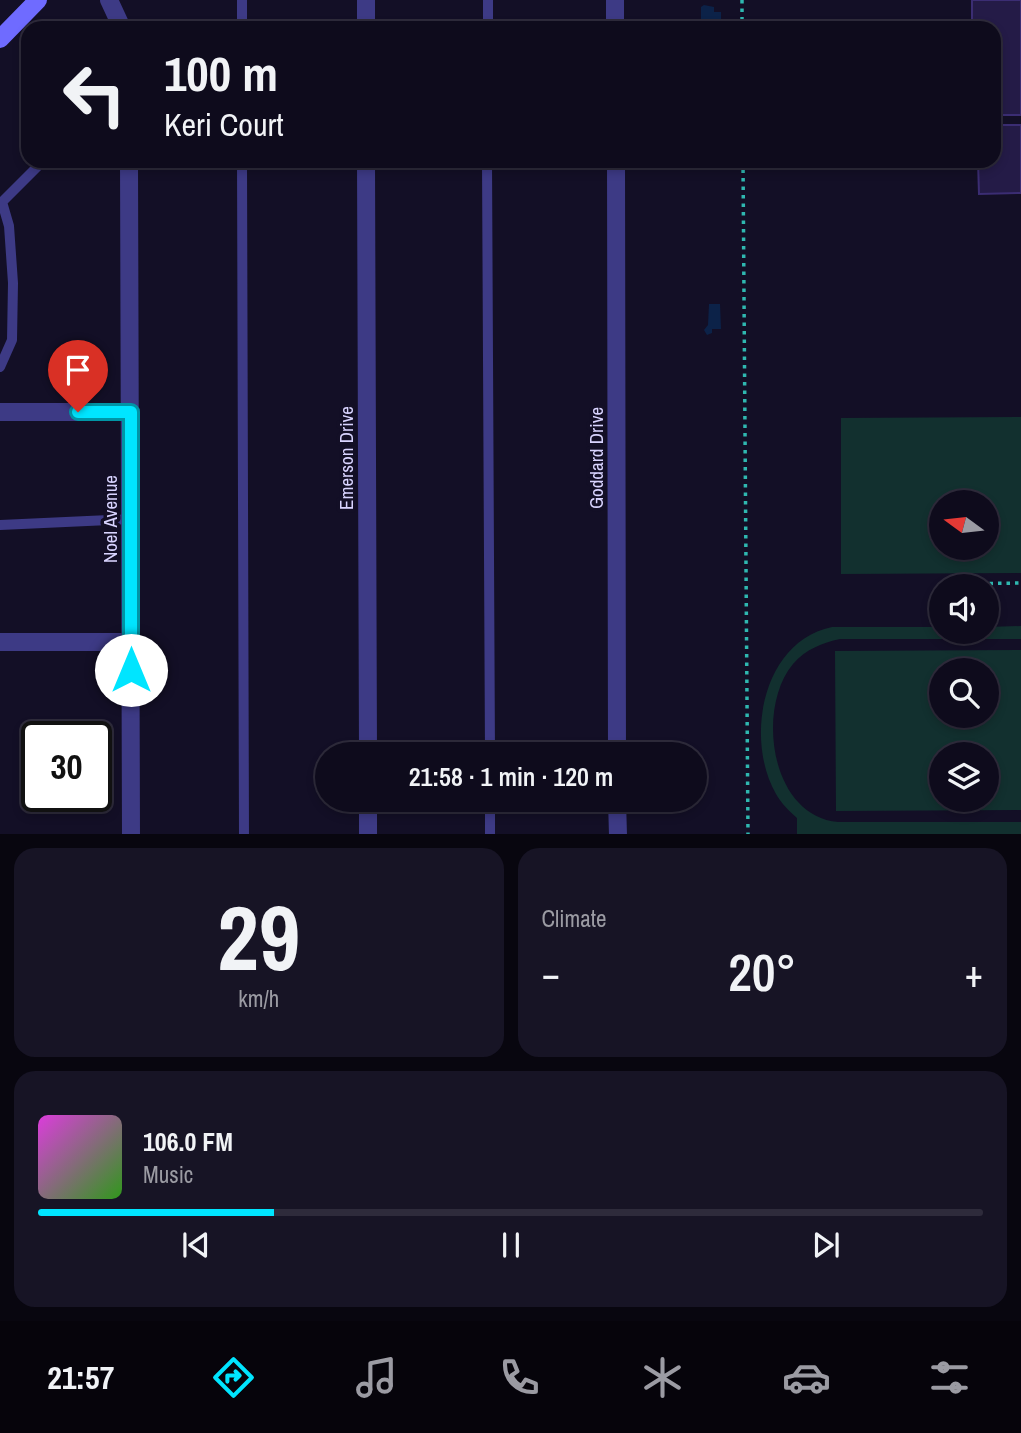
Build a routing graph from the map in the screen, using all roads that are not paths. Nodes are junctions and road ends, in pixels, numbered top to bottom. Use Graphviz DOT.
graph roads {
  1 [pos="38,0"];
  2 [pos="108,0"];
  3 [pos="242,0"];
  4 [pos="366,0"];
  5 [pos="488,0"];
  6 [pos="615,0"];
  7 [pos="118,21"];
  8 [pos="242,21"];
  9 [pos="366,21"];
  10 [pos="488,21"];
  11 [pos="615,21"];
  12 [pos="0,39"];
  13 [pos="36,168"];
  14 [pos="129,168"];
  15 [pos="242,168"];
  16 [pos="366,168"];
  17 [pos="487,168"];
  18 [pos="616,168"];
  19 [pos="1,203"];
  20 [pos="0,367"];
  21 [pos="0,412"];
  22 [pos="131,412"];
  23 [pos="131,519"];
  24 [pos="0,525"];
  25 [pos="0,642"];
  26 [pos="131,642"];
  27 [pos="368,742"];
  28 [pos="490,742"];
  29 [pos="617,742"];
  30 [pos="368,812"];
  31 [pos="490,812"];
  32 [pos="617,812"];
  33 [pos="131,834"];
  34 [pos="244,834"];
  35 [pos="368,834"];
  36 [pos="491,834"];
  37 [pos="618,834"];
  1 -- 12 [label="street"];
  2 -- 7 [label="street"];
  3 -- 8 [label="lane"];
  4 -- 9 [label="street"];
  5 -- 10 [label="lane"];
  6 -- 11 [label="street"];
  13 -- 19 [label="lane"];
  14 -- 22 [label="street, Noel Avenue"];
  15 -- 34 [label="lane"];
  16 -- 27 [label="street, Emerson Drive"];
  17 -- 28 [label="lane"];
  18 -- 29 [label="street, Goddard Drive"];
  19 -- 20 [label="lane"];
  21 -- 22 [label="street"];
  22 -- 23 [label="street, Noel Avenue"];
  23 -- 24 [label="lane"];
  23 -- 26 [label="street, Noel Avenue"];
  25 -- 26 [label="street"];
  26 -- 33 [label="street, Noel Avenue"];
  30 -- 35 [label="street"];
  31 -- 36 [label="lane"];
  32 -- 37 [label="street"];
}
